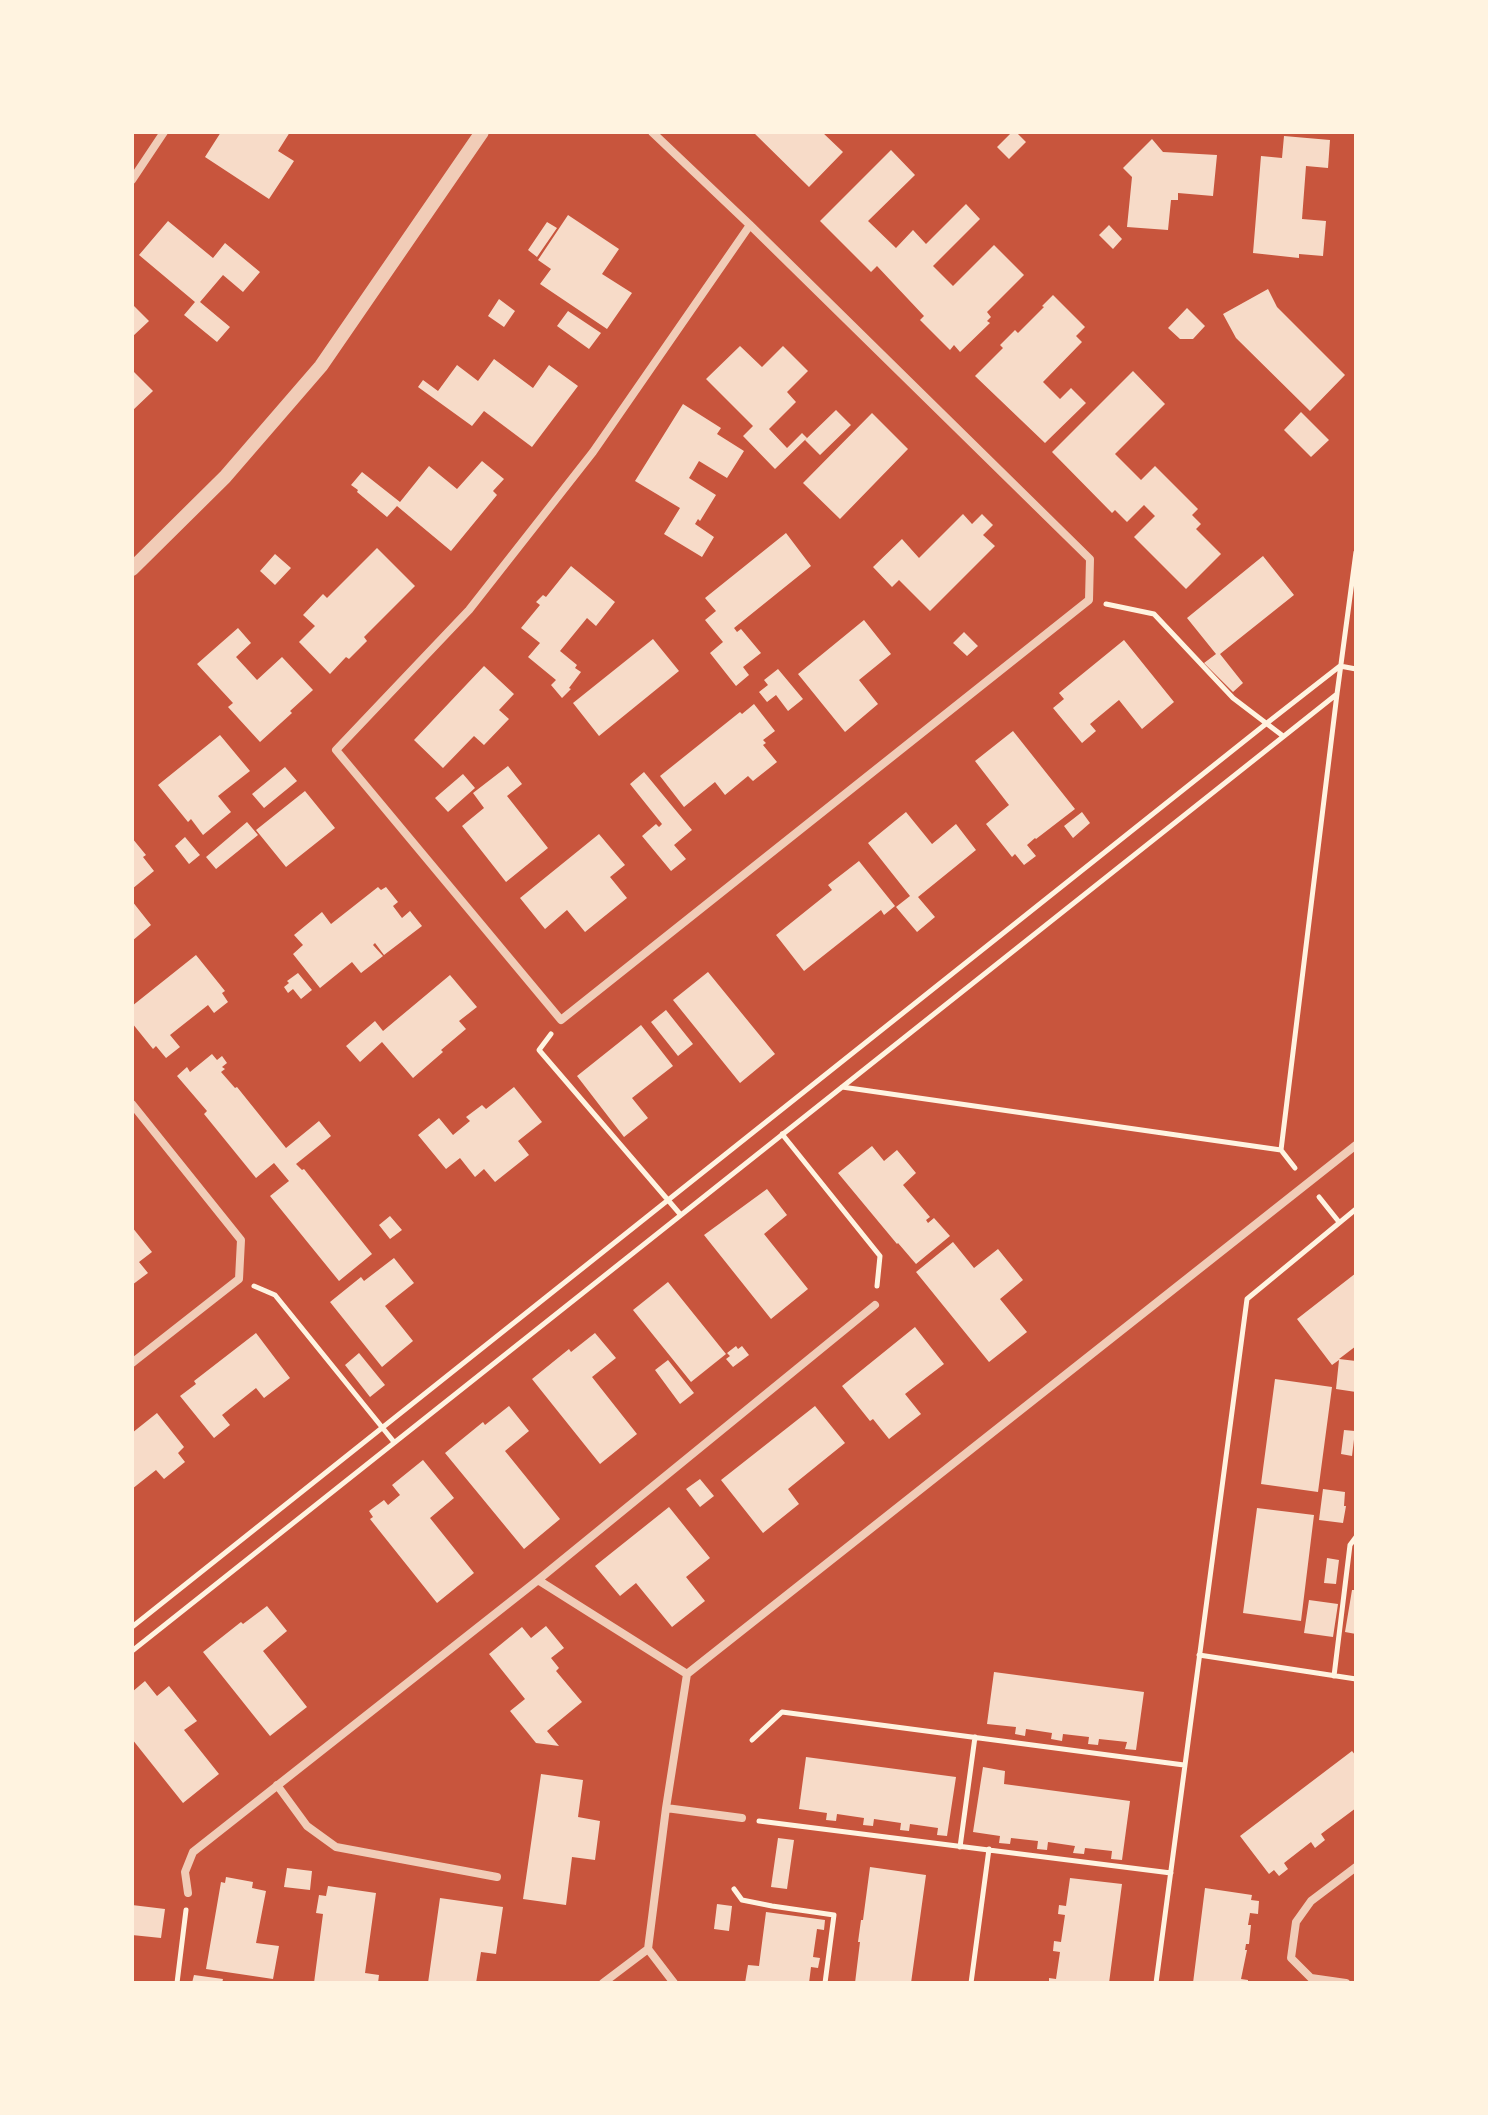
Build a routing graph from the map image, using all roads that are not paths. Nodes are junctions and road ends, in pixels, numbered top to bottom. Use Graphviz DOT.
graph roads {
  1 [pos="164,132"];
  2 [pos="482,132"];
  3 [pos="652,132"];
  4 [pos="132,180"];
  5 [pos="750,225"];
  6 [pos="132,569"];
  7 [pos="132,1104"];
  8 [pos="1356,1145"];
  9 [pos="875,1305"];
  10 [pos="132,1363"];
  11 [pos="538,1580"];
  12 [pos="687,1674"];
  13 [pos="277,1785"];
  14 [pos="666,1808"];
  15 [pos="742,1818"];
  16 [pos="1356,1867"];
  17 [pos="497,1877"];
  18 [pos="188,1893"];
  19 [pos="648,1949"];
  20 [pos="603,1983"];
  21 [pos="674,1983"];
  22 [pos="1346,1983"];
  1 -- 4 [label="street"];
  2 -- 6 [label="street"];
  3 -- 5 [label="street"];
  5 -- 5 [label="street"];
  7 -- 10 [label="street"];
  8 -- 12 [label="street"];
  9 -- 11 [label="street"];
  11 -- 12 [label="street"];
  11 -- 13 [label="street"];
  12 -- 14 [label="street"];
  13 -- 17 [label="street"];
  13 -- 18 [label="street"];
  14 -- 15 [label="street"];
  14 -- 19 [label="street"];
  16 -- 22 [label="street"];
  19 -- 20 [label="street"];
  19 -- 21 [label="street"];
}
